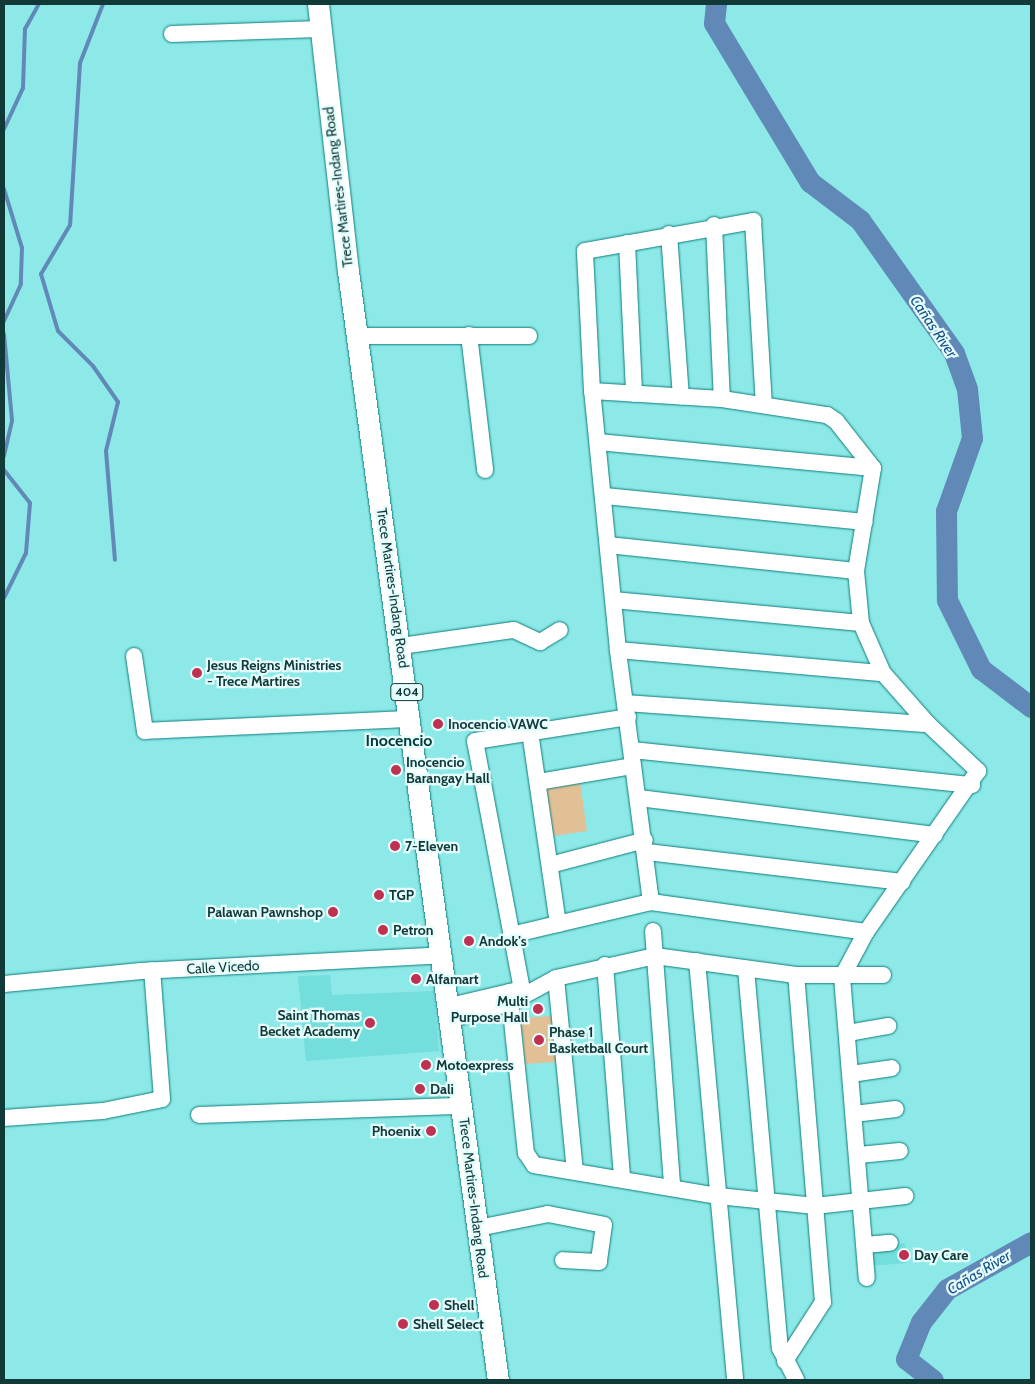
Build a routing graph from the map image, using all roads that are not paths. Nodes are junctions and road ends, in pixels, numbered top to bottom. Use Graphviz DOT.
graph roads {
  1 [pos="318,4"];
  2 [pos="319,29"];
  3 [pos="172,34"];
  4 [pos="714,225"];
  5 [pos="669,234"];
  6 [pos="627,243"];
  7 [pos="469,335"];
  8 [pos="358,336"];
  9 [pos="529,336"];
  10 [pos="592,392"];
  11 [pos="634,394"];
  12 [pos="681,397"];
  13 [pos="722,399"];
  14 [pos="764,405"];
  15 [pos="598,442"];
  16 [pos="873,468"];
  17 [pos="485,470"];
  18 [pos="605,496"];
  19 [pos="865,522"];
  20 [pos="608,545"];
  21 [pos="856,571"];
  22 [pos="613,600"];
  23 [pos="861,623"];
  24 [pos="560,630"];
  25 [pos="401,646"];
  26 [pos="618,650"];
  27 [pos="134,656"];
  28 [pos="883,673"];
  29 [pos="626,710"];
  30 [pos="411,719"];
  31 [pos="928,724"];
  32 [pos="530,732"];
  33 [pos="632,758"];
  34 [pos="538,782"];
  35 [pos="972,785"];
  36 [pos="639,798"];
  37 [pos="935,835"];
  38 [pos="646,846"];
  39 [pos="550,864"];
  40 [pos="902,882"];
  41 [pos="651,902"];
  42 [pos="558,924"];
  43 [pos="653,931"];
  44 [pos="866,932"];
  45 [pos="511,935"];
  46 [pos="443,955"];
  47 [pos="654,956"];
  48 [pos="697,961"];
  49 [pos="605,965"];
  50 [pos="746,969"];
  51 [pos="152,970"];
  52 [pos="796,976"];
  53 [pos="883,976"];
  54 [pos="842,977"];
  55 [pos="556,978"];
  56 [pos="4,984"];
  57 [pos="520,993"];
  58 [pos="451,1012"];
  59 [pos="888,1026"];
  60 [pos="848,1033"];
  61 [pos="892,1068"];
  62 [pos="851,1074"];
  63 [pos="462,1106"];
  64 [pos="896,1109"];
  65 [pos="199,1114"];
  66 [pos="854,1114"];
  67 [pos="4,1118"];
  68 [pos="900,1151"];
  69 [pos="859,1155"];
  70 [pos="575,1171"];
  71 [pos="622,1178"];
  72 [pos="672,1186"];
  73 [pos="718,1196"];
  74 [pos="905,1196"];
  75 [pos="861,1200"];
  76 [pos="766,1201"];
  77 [pos="815,1206"];
  78 [pos="478,1228"];
  79 [pos="890,1243"];
  80 [pos="865,1245"];
  81 [pos="563,1260"];
  82 [pos="867,1278"];
  83 [pos="785,1361"];
  84 [pos="498,1380"];
  85 [pos="735,1380"];
  86 [pos="796,1380"];
  1 -- 2 [label="main road, Trece Martires-Indang Road / 404"];
  2 -- 3 [label="street"];
  2 -- 8 [label="main road, Trece Martires-Indang Road / 404"];
  4 -- 5 [label="street"];
  4 -- 13 [label="street"];
  4 -- 14 [label="street"];
  5 -- 6 [label="street"];
  5 -- 12 [label="street"];
  6 -- 10 [label="street"];
  6 -- 11 [label="street"];
  7 -- 8 [label="street"];
  7 -- 9 [label="street"];
  7 -- 17 [label="street"];
  8 -- 25 [label="main road, Trece Martires-Indang Road / 404"];
  10 -- 11 [label="street"];
  10 -- 15 [label="street"];
  11 -- 12 [label="street"];
  12 -- 13 [label="street"];
  13 -- 14 [label="street"];
  14 -- 16 [label="street"];
  15 -- 16 [label="street"];
  15 -- 18 [label="street"];
  16 -- 19 [label="street"];
  18 -- 19 [label="street"];
  18 -- 20 [label="street"];
  19 -- 21 [label="street"];
  20 -- 21 [label="street"];
  20 -- 22 [label="street"];
  21 -- 23 [label="street"];
  22 -- 23 [label="street"];
  22 -- 26 [label="street"];
  23 -- 28 [label="street"];
  24 -- 25 [label="street"];
  25 -- 30 [label="main road, Trece Martires-Indang Road / 404"];
  26 -- 28 [label="street"];
  26 -- 29 [label="street"];
  27 -- 30 [label="street"];
  28 -- 31 [label="street"];
  29 -- 31 [label="street"];
  29 -- 32 [label="street"];
  29 -- 33 [label="street"];
  30 -- 46 [label="main road, Trece Martires-Indang Road / 404"];
  31 -- 35 [label="street"];
  32 -- 34 [label="street"];
  32 -- 45 [label="street"];
  33 -- 34 [label="street"];
  33 -- 35 [label="street"];
  33 -- 36 [label="street"];
  34 -- 39 [label="street"];
  35 -- 37 [label="street"];
  36 -- 37 [label="street"];
  36 -- 38 [label="street"];
  37 -- 40 [label="street"];
  38 -- 39 [label="street"];
  38 -- 40 [label="street"];
  38 -- 41 [label="street"];
  39 -- 42 [label="street"];
  40 -- 44 [label="street"];
  41 -- 42 [label="street"];
  41 -- 44 [label="street"];
  42 -- 45 [label="street"];
  43 -- 47 [label="street"];
  44 -- 54 [label="street"];
  45 -- 57 [label="street"];
  46 -- 51 [label="street, Calle Vicedo"];
  46 -- 58 [label="main road, Trece Martires-Indang Road / 404"];
  47 -- 48 [label="street"];
  47 -- 49 [label="street"];
  47 -- 72 [label="street"];
  48 -- 50 [label="street"];
  48 -- 73 [label="street"];
  49 -- 55 [label="street"];
  49 -- 71 [label="street"];
  50 -- 52 [label="street"];
  50 -- 76 [label="street"];
  51 -- 56 [label="street, Calle Vicedo"];
  51 -- 67 [label="street"];
  52 -- 54 [label="street"];
  52 -- 77 [label="street"];
  53 -- 54 [label="street"];
  54 -- 60 [label="street"];
  55 -- 57 [label="street"];
  55 -- 70 [label="street"];
  57 -- 58 [label="street"];
  57 -- 70 [label="street"];
  58 -- 63 [label="main road, Trece Martires-Indang Road / 404"];
  59 -- 60 [label="street"];
  60 -- 62 [label="street"];
  61 -- 62 [label="street"];
  62 -- 66 [label="street"];
  63 -- 65 [label="street"];
  63 -- 78 [label="main road, Trece Martires-Indang Road / 404"];
  64 -- 66 [label="street"];
  66 -- 69 [label="street"];
  68 -- 69 [label="street"];
  69 -- 75 [label="street"];
  70 -- 71 [label="street"];
  71 -- 72 [label="street"];
  72 -- 73 [label="street"];
  73 -- 76 [label="street"];
  73 -- 85 [label="street"];
  74 -- 75 [label="street"];
  75 -- 77 [label="street"];
  75 -- 80 [label="street"];
  76 -- 77 [label="street"];
  76 -- 83 [label="street"];
  77 -- 83 [label="street"];
  78 -- 81 [label="street"];
  78 -- 84 [label="main road, Trece Martires-Indang Road / 404"];
  79 -- 80 [label="street"];
  80 -- 82 [label="street"];
  83 -- 86 [label="street"];
}
